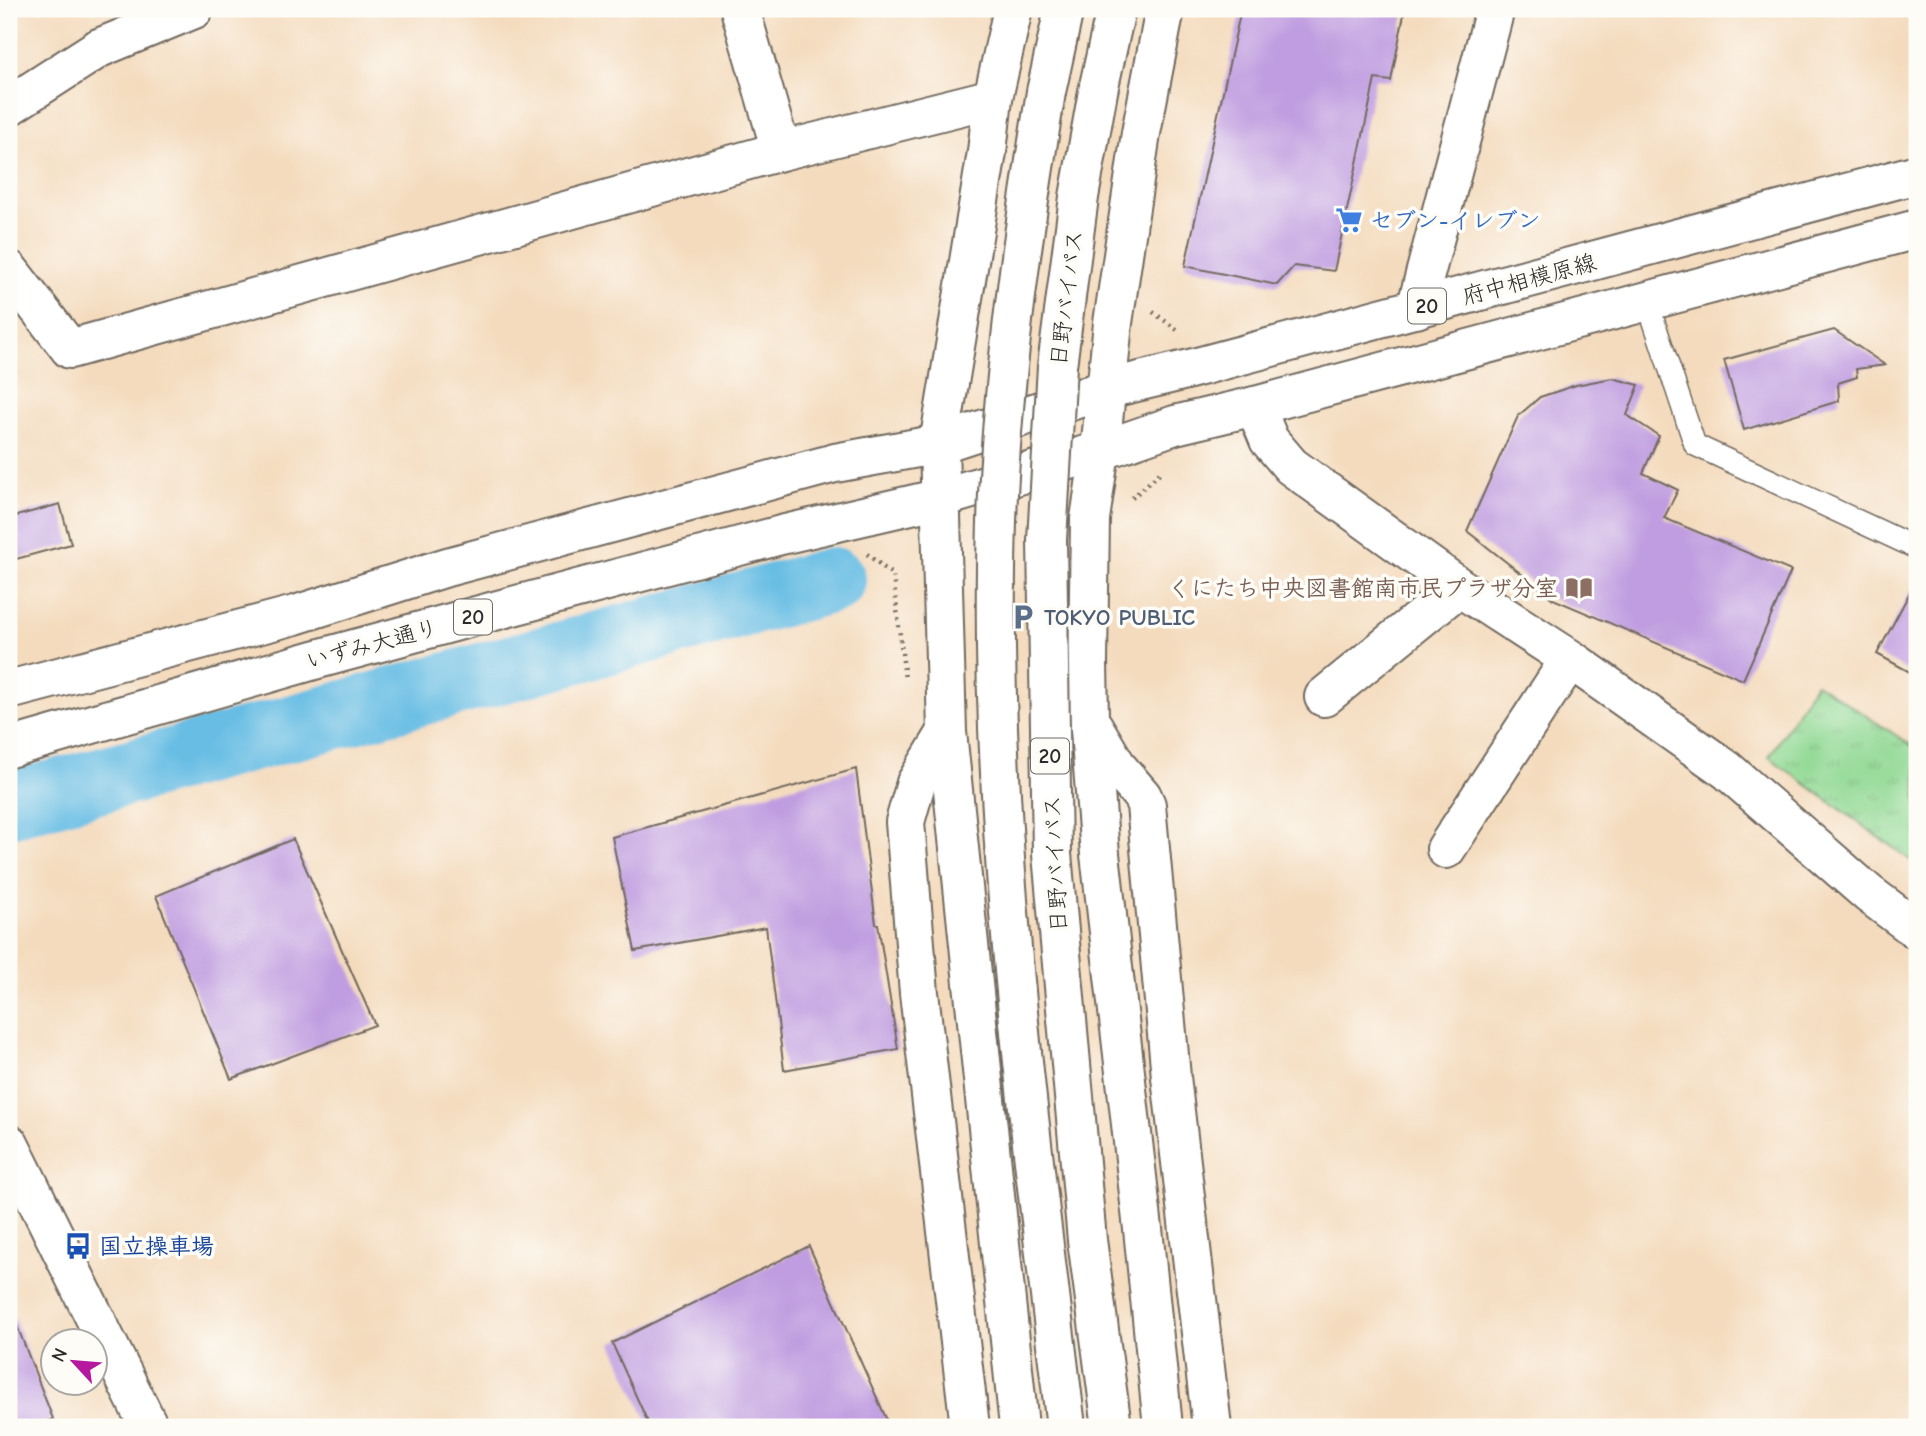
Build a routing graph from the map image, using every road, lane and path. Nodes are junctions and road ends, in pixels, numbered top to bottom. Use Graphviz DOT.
graph roads {
  1 [pos="194,9"];
  2 [pos="740,9"];
  3 [pos="1013,9"];
  4 [pos="1064,9"];
  5 [pos="1116,9"];
  6 [pos="1165,9"];
  7 [pos="1495,9"];
  8 [pos="993,98"];
  9 [pos="9,106"];
  10 [pos="780,151"];
  11 [pos="1917,174"];
  12 [pos="1917,229"];
  13 [pos="9,270"];
  14 [pos="1647,301"];
  15 [pos="1148,309"];
  16 [pos="1416,309"];
  17 [pos="1181,333"];
  18 [pos="1107,389"];
  19 [pos="1255,406"];
  20 [pos="939,444"];
  21 [pos="1100,451"];
  22 [pos="941,498"];
  23 [pos="1917,545"];
  24 [pos="864,552"];
  25 [pos="1458,587"];
  26 [pos="1570,659"];
  27 [pos="905,686"];
  28 [pos="9,690"];
  29 [pos="1324,697"];
  30 [pos="1089,718"];
  31 [pos="947,732"];
  32 [pos="9,748"];
  33 [pos="1446,849"];
  34 [pos="1917,930"];
  35 [pos="9,1144"];
  36 [pos="149,1427"];
  37 [pos="970,1427"];
  38 [pos="1019,1427"];
  39 [pos="1066,1427"];
  40 [pos="1112,1427"];
  41 [pos="1163,1427"];
  42 [pos="1212,1427"];
  1 -- 9 [label="main road"];
  2 -- 10 [label="main road"];
  3 -- 8 [label="main road"];
  4 -- 39 [label="main road, 20, bridge"];
  5 -- 40 [label="main road, 日野バイパス / 20, bridge"];
  6 -- 18 [label="main road"];
  7 -- 16 [label="main road"];
  8 -- 10 [label="main road"];
  8 -- 20 [label="main road"];
  10 -- 13 [label="main road"];
  11 -- 16 [label="main road, 府中相模原線 / 20"];
  12 -- 14 [label="main road, 20"];
  14 -- 19 [label="main road, 20"];
  14 -- 23 [label="lane"];
  15 -- 17 [label="path"];
  16 -- 18 [label="main road, 府中相模原線 / 20"];
  18 -- 20 [label="main road, 府中相模原線 / 20"];
  18 -- 21 [label="main road"];
  19 -- 21 [label="main road, 20"];
  19 -- 25 [label="main road"];
  20 -- 22 [label="main road"];
  20 -- 28 [label="main road, 20"];
  21 -- 22 [label="main road, 20"];
  21 -- 30 [label="main road"];
  22 -- 31 [label="main road"];
  22 -- 32 [label="main road, いずみ大通り / 20"];
  24 -- 27 [label="path"];
  25 -- 26 [label="main road"];
  25 -- 29 [label="main road"];
  26 -- 33 [label="main road"];
  26 -- 34 [label="main road"];
  30 -- 41 [label="main road"];
  30 -- 42 [label="main road"];
  31 -- 37 [label="main road"];
  31 -- 38 [label="main road"];
  35 -- 36 [label="main road"];
}
